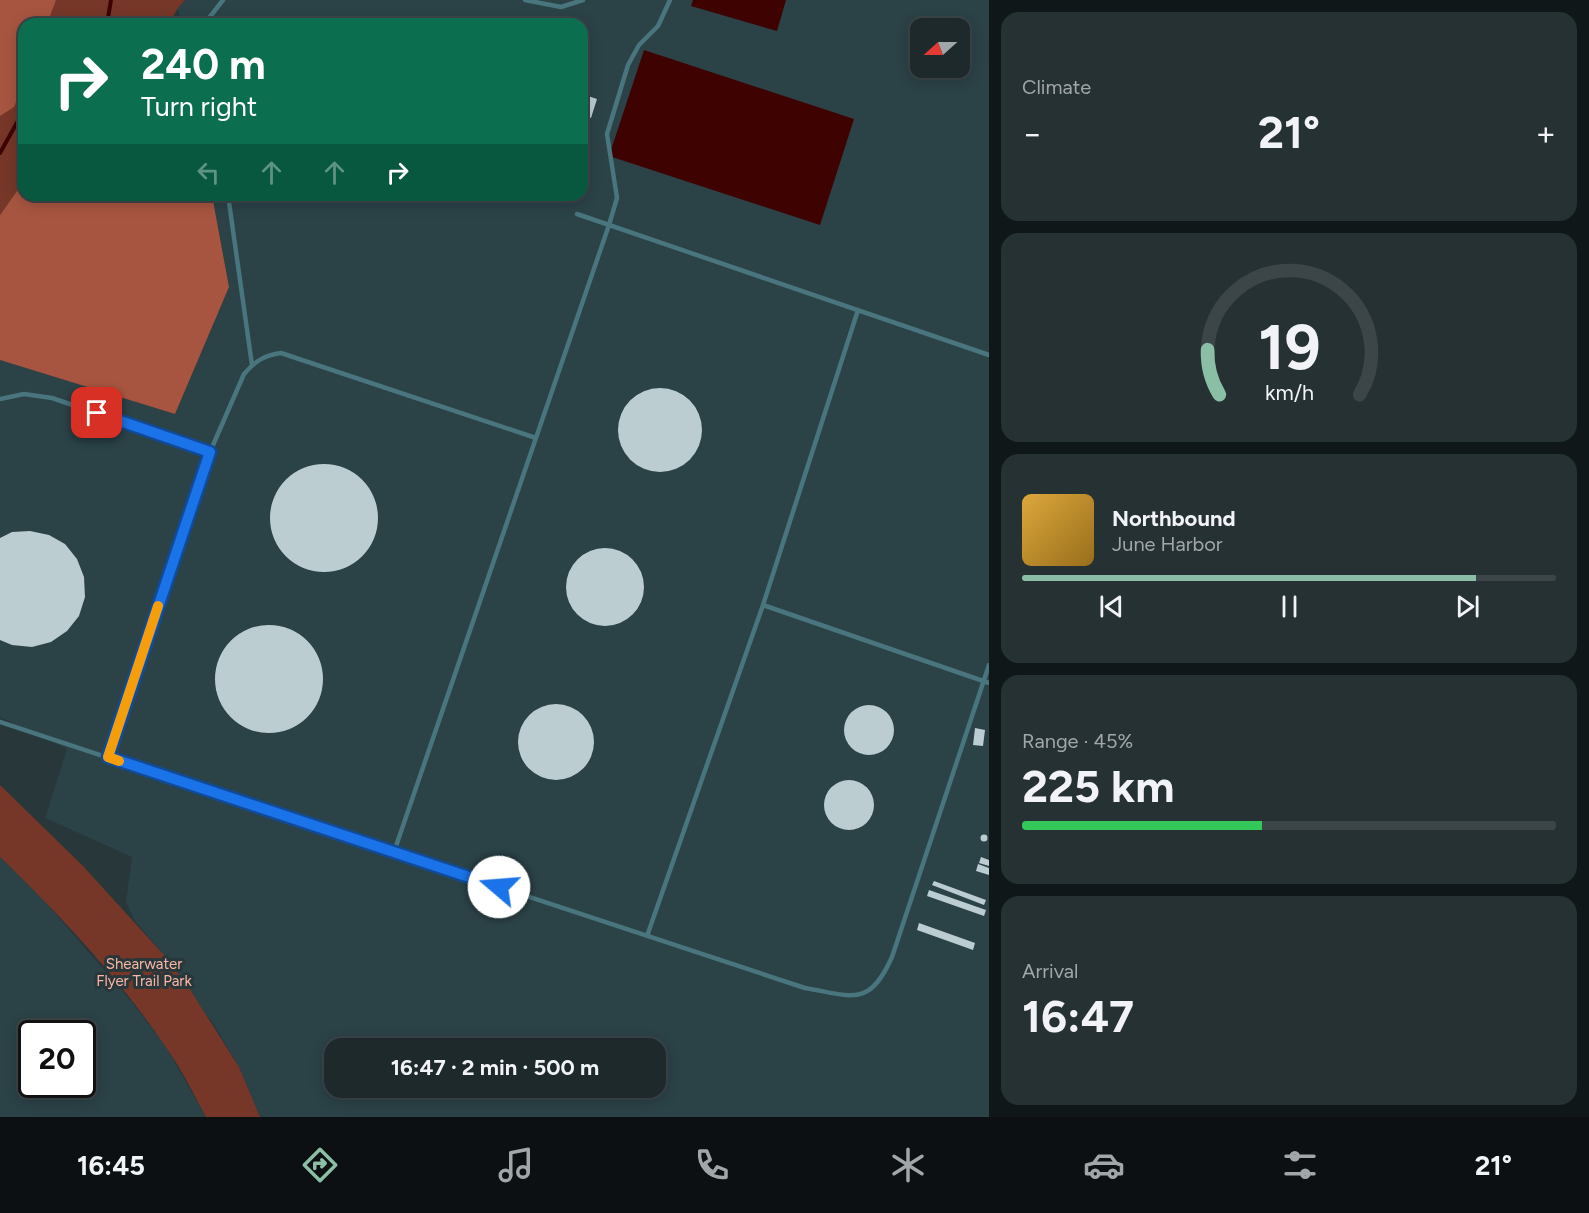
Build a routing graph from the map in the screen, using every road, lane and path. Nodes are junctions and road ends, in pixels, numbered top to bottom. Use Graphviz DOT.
graph roads {
  1 [pos="223,0"];
  2 [pos="525,0"];
  3 [pos="584,0"];
  4 [pos="664,0"];
  5 [pos="670,1"];
  6 [pos="209,18"];
  7 [pos="229,201"];
  8 [pos="577,214"];
  9 [pos="609,225"];
  10 [pos="858,310"];
  11 [pos="989,356"];
  12 [pos="252,365"];
  13 [pos="0,399"];
  14 [pos="536,438"];
  15 [pos="210,452"];
  16 [pos="763,605"];
  17 [pos="989,664"];
  18 [pos="986,682"];
  19 [pos="0,722"];
  20 [pos="108,757"];
  21 [pos="393,852"];
  22 [pos="647,936"];
  1 -- 6 [label="lane"];
  2 -- 3 [label="lane"];
  4 -- 5 [label="lane"];
  5 -- 9 [label="lane"];
  7 -- 12 [label="lane"];
  8 -- 9 [label="lane"];
  9 -- 10 [label="lane"];
  9 -- 14 [label="lane"];
  10 -- 11 [label="lane"];
  10 -- 16 [label="lane"];
  12 -- 14 [label="lane"];
  12 -- 15 [label="lane"];
  13 -- 15 [label="lane"];
  14 -- 21 [label="lane"];
  15 -- 20 [label="lane"];
  16 -- 18 [label="lane"];
  16 -- 22 [label="lane"];
  17 -- 18 [label="lane"];
  18 -- 22 [label="lane"];
  19 -- 20 [label="lane"];
  20 -- 21 [label="lane"];
  21 -- 22 [label="lane"];
}
